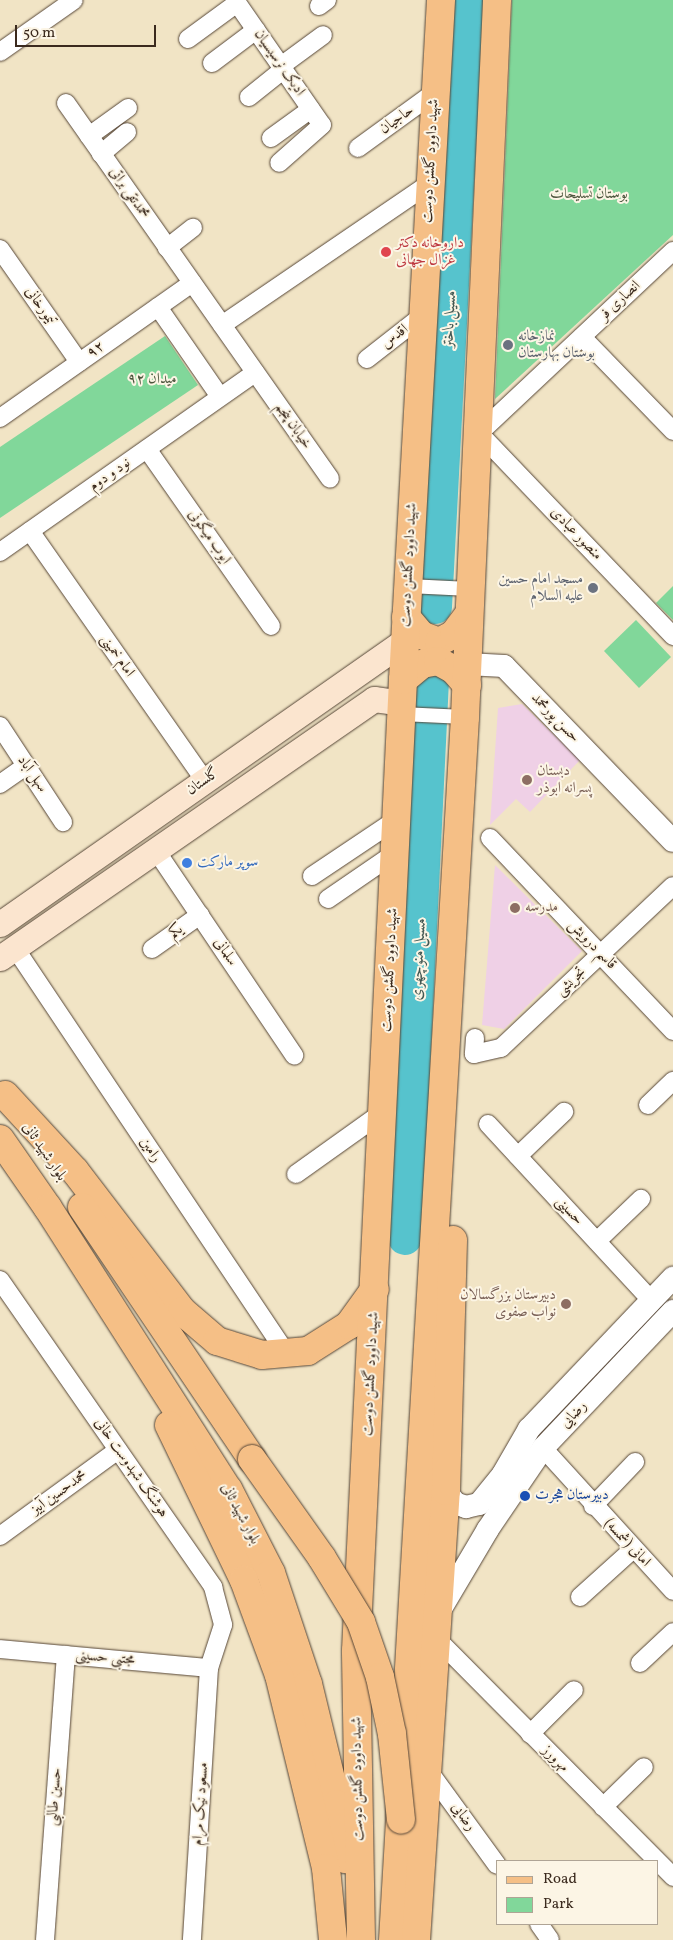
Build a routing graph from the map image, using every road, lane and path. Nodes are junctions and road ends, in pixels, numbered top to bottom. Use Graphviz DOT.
graph roads {
  1 [pos="440,0"];
  2 [pos="497,0"];
  3 [pos="72,1"];
  4 [pos="236,2"];
  5 [pos="256,30"];
  6 [pos="323,35"];
  7 [pos="188,39"];
  8 [pos="0,52"];
  9 [pos="212,63"];
  10 [pos="282,68"];
  11 [pos="435,92"];
  12 [pos="249,97"];
  13 [pos="66,103"];
  14 [pos="128,108"];
  15 [pos="311,109"];
  16 [pos="127,132"];
  17 [pos="88,136"];
  18 [pos="271,138"];
  19 [pos="358,148"];
  20 [pos="101,154"];
  21 [pos="279,163"];
  22 [pos="429,184"];
  23 [pos="193,228"];
  24 [pos="167,248"];
  25 [pos="0,249"];
  26 [pos="673,251"];
  27 [pos="192,283"];
  28 [pos="158,307"];
  29 [pos="422,316"];
  30 [pos="222,325"];
  31 [pos="582,337"];
  32 [pos="367,358"];
  33 [pos="79,362"];
  34 [pos="255,373"];
  35 [pos="220,397"];
  36 [pos="0,418"];
  37 [pos="673,431"];
  38 [pos="479,433"];
  39 [pos="147,449"];
  40 [pos="330,479"];
  41 [pos="30,531"];
  42 [pos="0,552"];
  43 [pos="408,586"];
  44 [pos="469,601"];
  45 [pos="271,626"];
  46 [pos="406,628"];
  47 [pos="673,636"];
  48 [pos="367,667"];
  49 [pos="467,674"];
  50 [pos="374,699"];
  51 [pos="402,699"];
  52 [pos="465,717"];
  53 [pos="0,726"];
  54 [pos="26,766"];
  55 [pos="205,781"];
  56 [pos="0,784"];
  57 [pos="460,807"];
  58 [pos="397,819"];
  59 [pos="63,822"];
  60 [pos="490,838"];
  61 [pos="673,841"];
  62 [pos="156,849"];
  63 [pos="395,853"];
  64 [pos="312,876"];
  65 [pos="673,886"];
  66 [pos="328,899"];
  67 [pos="200,915"];
  68 [pos="0,924"];
  69 [pos="152,949"];
  70 [pos="7,953"];
  71 [pos="601,954"];
  72 [pos="673,1030"];
  73 [pos="475,1038"];
  74 [pos="294,1056"];
  75 [pos="673,1081"];
  76 [pos="3,1091"];
  77 [pos="648,1105"];
  78 [pos="383,1112"];
  79 [pos="564,1112"];
  80 [pos="488,1124"];
  81 [pos="0,1139"];
  82 [pos="518,1156"];
  83 [pos="296,1174"];
  84 [pos="641,1199"];
  85 [pos="597,1241"];
  86 [pos="673,1278"];
  87 [pos="0,1280"];
  88 [pos="375,1289"];
  89 [pos="105,1299"];
  90 [pos="650,1299"];
  91 [pos="671,1317"];
  92 [pos="286,1353"];
  93 [pos="529,1430"];
  94 [pos="543,1448"];
  95 [pos="118,1450"];
  96 [pos="635,1462"];
  97 [pos="446,1491"];
  98 [pos="592,1506"];
  99 [pos="0,1536"];
  100 [pos="632,1550"];
  101 [pos="670,1583"];
  102 [pos="580,1597"];
  103 [pos="439,1612"];
  104 [pos="673,1632"];
  105 [pos="438,1640"];
  106 [pos="0,1649"];
  107 [pos="66,1655"];
  108 [pos="640,1663"];
  109 [pos="210,1668"];
  110 [pos="574,1690"];
  111 [pos="530,1734"];
  112 [pos="644,1767"];
  113 [pos="428,1770"];
  114 [pos="603,1807"];
  115 [pos="401,1820"];
  116 [pos="656,1860"];
  117 [pos="658,1862"];
  118 [pos="496,1864"];
  119 [pos="673,1877"];
  120 [pos="539,1925"];
  121 [pos="45,1940"];
  122 [pos="192,1940"];
  123 [pos="333,1940"];
  124 [pos="360,1940"];
  125 [pos="393,1940"];
  126 [pos="416,1940"];
  127 [pos="550,1940"];
  1 -- 11 [label="main road, شهید داوود گلشن دوست"];
  2 -- 38 [label="main road"];
  3 -- 8 [label="street"];
  4 -- 5 [label="street, ادیک نرسیسیان"];
  4 -- 7 [label="street"];
  5 -- 9 [label="street"];
  5 -- 10 [label="street, ادیک نرسیسیان"];
  6 -- 10 [label="street"];
  10 -- 12 [label="street"];
  10 -- 15 [label="street, ادیک نرسیسیان"];
  11 -- 19 [label="street, حاجیان"];
  11 -- 22 [label="main road, شهید داوود گلشن دوست"];
  13 -- 17 [label="street, محمدتقی براتی"];
  14 -- 17 [label="street"];
  15 -- 18 [label="street"];
  15 -- 21 [label="street, ادیک نرسیسیان"];
  16 -- 20 [label="street"];
  17 -- 20 [label="street, محمدتقی براتی"];
  20 -- 24 [label="street, محمدتقی براتی"];
  22 -- 29 [label="main road, شهید داوود گلشن دوست"];
  22 -- 30 [label="street"];
  23 -- 24 [label="street"];
  24 -- 27 [label="street, محمدتقی براتی"];
  25 -- 33 [label="street, تیمورخانی"];
  26 -- 31 [label="street, انصاری فر"];
  27 -- 28 [label="street, ۹۲"];
  27 -- 30 [label="street"];
  28 -- 33 [label="street, ۹۲"];
  28 -- 35 [label="street"];
  29 -- 32 [label="street, اقدس"];
  29 -- 43 [label="main road, شهید داوود گلشن دوست"];
  30 -- 34 [label="street"];
  31 -- 37 [label="street"];
  31 -- 38 [label="street, انصاری فر"];
  33 -- 36 [label="street, ۹۲"];
  34 -- 35 [label="street, نود و دوم"];
  34 -- 40 [label="street, خیابان پنجم"];
  35 -- 39 [label="street, نود و دوم"];
  38 -- 44 [label="main road"];
  38 -- 47 [label="street, منصور عبادی"];
  39 -- 41 [label="street, نود و دوم"];
  39 -- 45 [label="street, ایوب میگونی"];
  41 -- 42 [label="street, نود و دوم"];
  41 -- 55 [label="street, امام خمینی"];
  43 -- 44 [label="street"];
  43 -- 46 [label="main road, شهید داوود گلشن دوست"];
  44 -- 46 [label="main road"];
  44 -- 49 [label="main road"];
  46 -- 48 [label="main road, گلستان"];
  46 -- 51 [label="main road, شهید داوود گلشن دوست"];
  48 -- 50 [label="main road"];
  48 -- 55 [label="main road, گلستان"];
  49 -- 51 [label="main road"];
  49 -- 52 [label="main road"];
  49 -- 61 [label="street, حسن پورمحمد"];
  50 -- 51 [label="main road"];
  50 -- 62 [label="main road, گلستان"];
  51 -- 52 [label="street"];
  51 -- 58 [label="main road, شهید داوود گلشن دوست"];
  52 -- 57 [label="main road"];
  53 -- 54 [label="street, سهل آباد"];
  54 -- 56 [label="street"];
  54 -- 59 [label="street, سهل آباد"];
  55 -- 68 [label="main road, گلستان"];
  57 -- 97 [label="main road"];
  57 -- 115 [label="main road, bridge"];
  58 -- 63 [label="main road, شهید داوود گلشن دوست"];
  58 -- 64 [label="street"];
  60 -- 71 [label="street, قاسم درویش"];
  62 -- 67 [label="street, سلمانی"];
  62 -- 70 [label="main road, گلستان"];
  63 -- 66 [label="street"];
  63 -- 78 [label="main road, شهید داوود گلشن دوست"];
  65 -- 71 [label="street, تجریشی"];
  67 -- 69 [label="street, یکم"];
  67 -- 74 [label="street, سلمانی"];
  70 -- 92 [label="street, رامین"];
  71 -- 72 [label="street, قاسم درویش"];
  71 -- 73 [label="street, تجریشی"];
  75 -- 77 [label="street"];
  76 -- 92 [label="main road"];
  76 -- 115 [label="main road, بلوار شهید ثانی, bridge"];
  78 -- 83 [label="street"];
  78 -- 88 [label="main road, شهید داوود گلشن دوست"];
  79 -- 82 [label="street"];
  80 -- 82 [label="street, حسینی"];
  81 -- 89 [label="main road, بلوار شهید ثانی"];
  82 -- 85 [label="street, حسینی"];
  84 -- 85 [label="street"];
  85 -- 90 [label="street, حسینی"];
  86 -- 90 [label="street, رضایی"];
  87 -- 95 [label="street, هوشنگ شهدوست خانی"];
  88 -- 92 [label="main road"];
  88 -- 124 [label="main road, شهید داوود گلشن دوست"];
  89 -- 123 [label="main road"];
  89 -- 124 [label="main road, بلوار شهید ثانی"];
  90 -- 91 [label="street"];
  90 -- 93 [label="street, رضایی"];
  91 -- 94 [label="street, رضایی"];
  93 -- 94 [label="street"];
  93 -- 97 [label="street, رضایی"];
  94 -- 98 [label="street, امانی (شمسه)"];
  94 -- 103 [label="street, رضایی"];
  95 -- 99 [label="street, محمدحسین آبیز"];
  95 -- 109 [label="street, هوشنگ شهدوست خانی"];
  96 -- 98 [label="street"];
  97 -- 103 [label="main road"];
  98 -- 100 [label="street, امانی (شمسه)"];
  100 -- 101 [label="street, امانی (شمسه)"];
  100 -- 102 [label="street"];
  103 -- 105 [label="main road"];
  104 -- 108 [label="street"];
  105 -- 111 [label="street, مهرورز"];
  105 -- 113 [label="main road"];
  106 -- 107 [label="street, مجتبی حسینی"];
  107 -- 109 [label="street, مجتبی حسینی"];
  107 -- 121 [label="street, حسین طالبی"];
  109 -- 122 [label="street, مسعود نیک مرام"];
  110 -- 111 [label="street"];
  111 -- 114 [label="street, مهرورز"];
  112 -- 114 [label="street"];
  113 -- 118 [label="street, رضایی"];
  113 -- 126 [label="main road"];
  114 -- 116 [label="street, مهرورز"];
  115 -- 125 [label="main road"];
  117 -- 119 [label="street, مهرورز"];
  120 -- 127 [label="street"];
}
